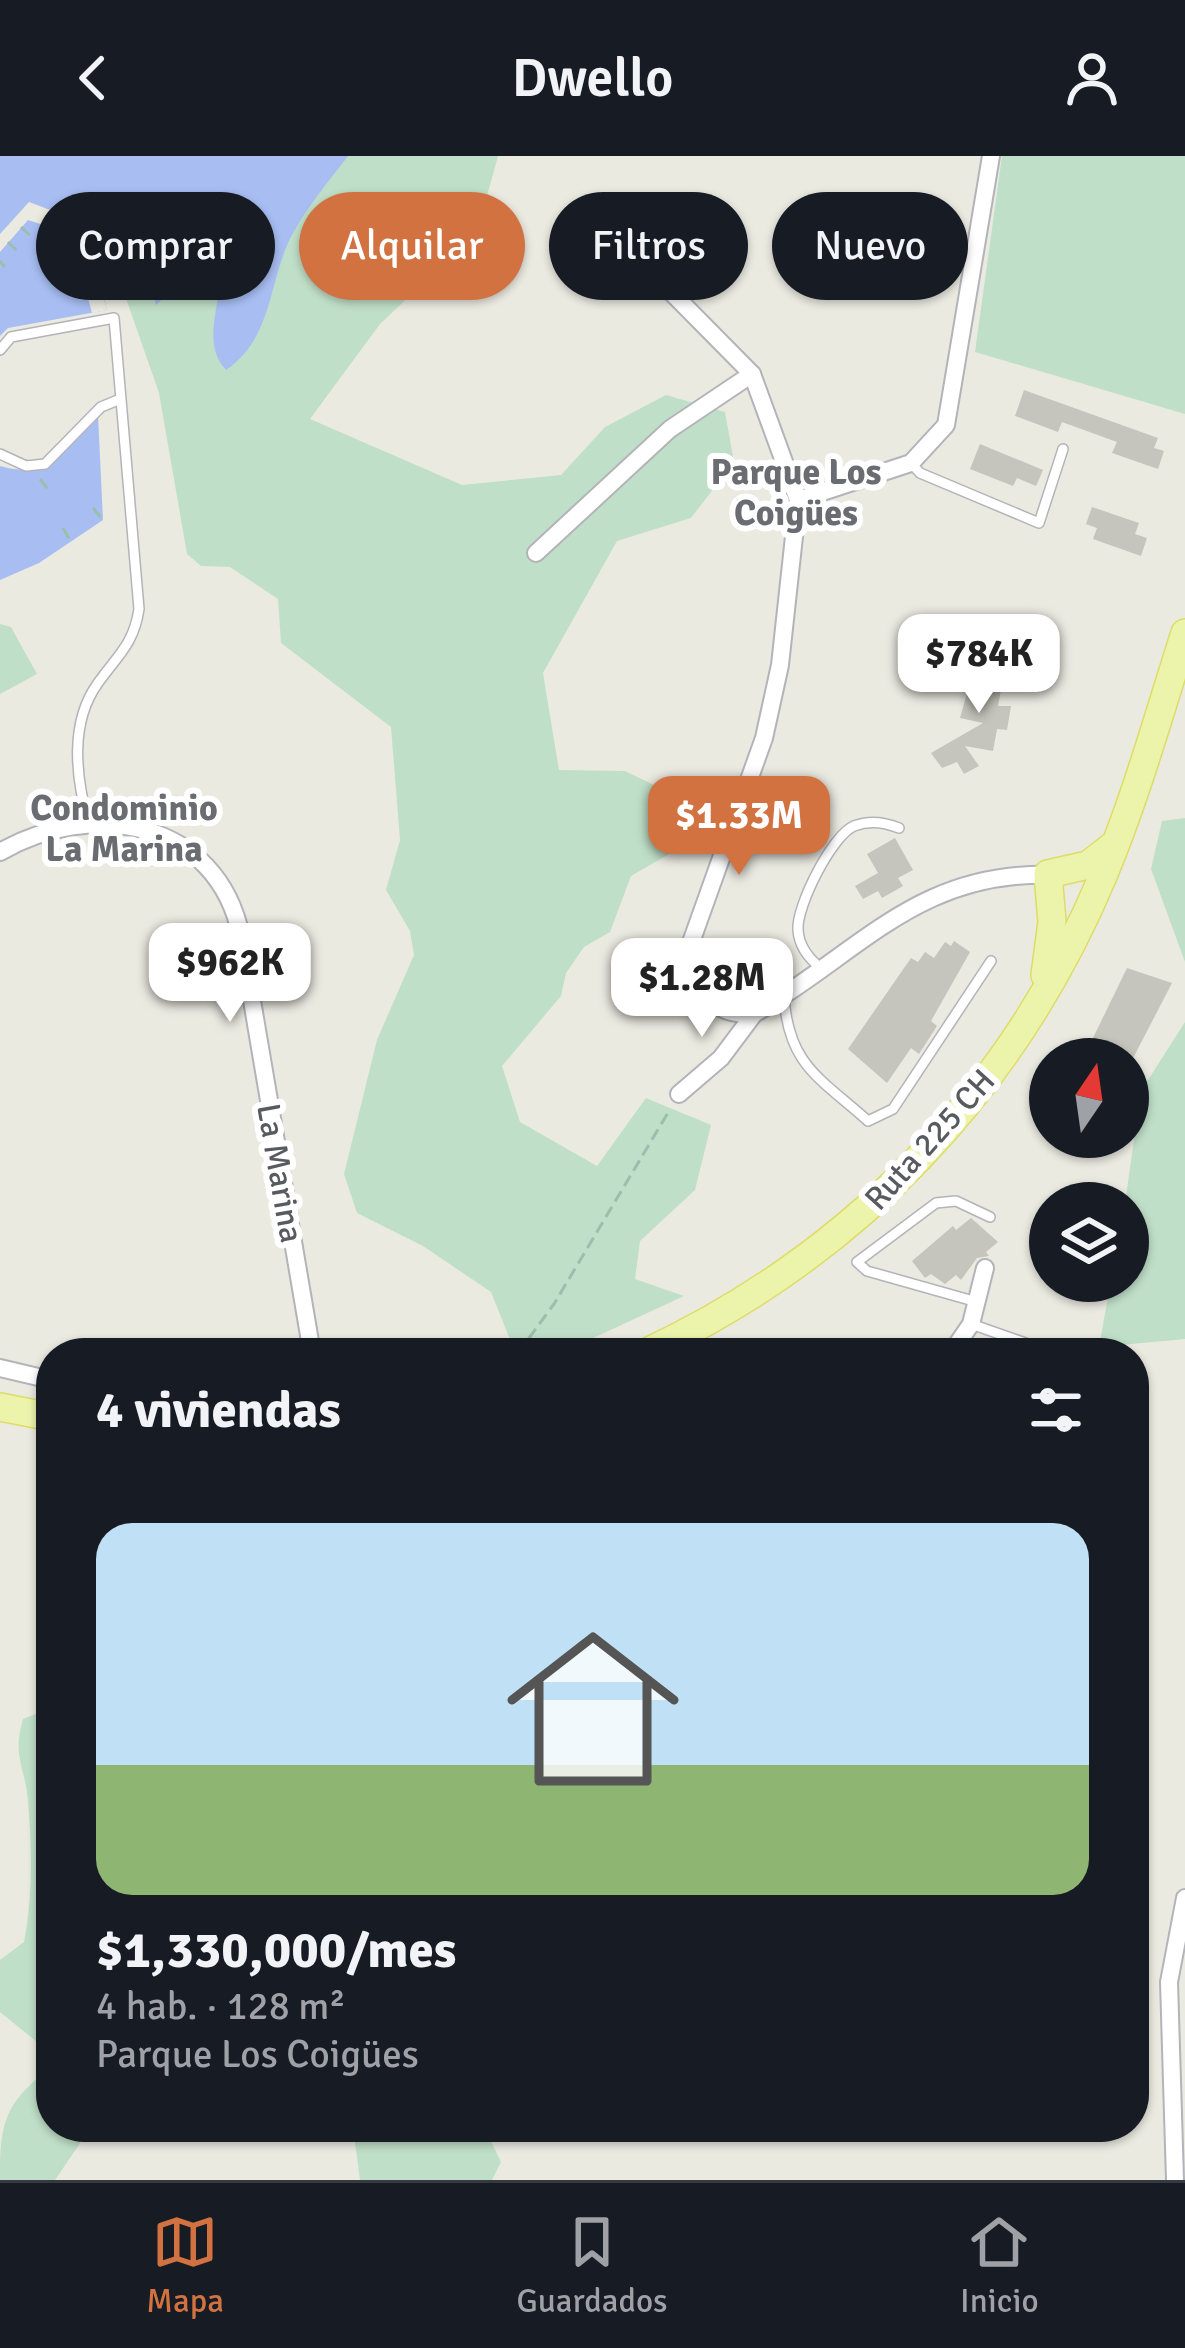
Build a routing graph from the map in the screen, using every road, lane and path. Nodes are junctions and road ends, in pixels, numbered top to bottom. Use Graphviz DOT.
graph roads {
  1 [pos="991,156"];
  2 [pos="21,227"];
  3 [pos="31,236"];
  4 [pos="8,242"];
  5 [pos="18,252"];
  6 [pos="0,261"];
  7 [pos="5,267"];
  8 [pos="679,300"];
  9 [pos="0,350"];
  10 [pos="752,374"];
  11 [pos="118,400"];
  12 [pos="1063,449"];
  13 [pos="0,454"];
  14 [pos="911,463"];
  15 [pos="798,500"];
  16 [pos="93,508"];
  17 [pos="104,520"];
  18 [pos="63,528"];
  19 [pos="70,542"];
  20 [pos="536,553"];
  21 [pos="1183,643"];
  22 [pos="88,822"];
  23 [pos="899,828"];
  24 [pos="1118,841"];
  25 [pos="0,852"];
  26 [pos="1048,874"];
  27 [pos="1101,880"];
  28 [pos="991,961"];
  29 [pos="822,969"];
  30 [pos="784,996"];
  31 [pos="1034,1008"];
  32 [pos="754,1014"];
  33 [pos="679,1094"];
  34 [pos="990,1217"];
  35 [pos="985,1268"];
  36 [pos="977,1301"];
  37 [pos="971,1324"];
  38 [pos="309,1338"];
  39 [pos="529,1338"];
  40 [pos="673,1338"];
  41 [pos="961,1338"];
  42 [pos="1011,1338"];
  43 [pos="0,1368"];
  44 [pos="36,1376"];
  45 [pos="0,1407"];
  46 [pos="36,1414"];
  47 [pos="1185,1898"];
  48 [pos="1175,2180"];
  1 -- 14 [label="street"];
  2 -- 3 [label="path"];
  4 -- 5 [label="path"];
  6 -- 7 [label="path"];
  8 -- 10 [label="street"];
  9 -- 11 [label="lane"];
  10 -- 15 [label="street"];
  10 -- 20 [label="street"];
  11 -- 13 [label="lane"];
  11 -- 22 [label="lane"];
  12 -- 14 [label="lane"];
  14 -- 15 [label="street"];
  15 -- 32 [label="street"];
  16 -- 17 [label="path"];
  18 -- 19 [label="path"];
  21 -- 24 [label="main road, Ruta 225 CH"];
  22 -- 25 [label="street, La Marina"];
  22 -- 38 [label="street, La Marina"];
  23 -- 29 [label="lane"];
  24 -- 26 [label="main road"];
  24 -- 27 [label="main road, Ruta 225 CH"];
  26 -- 27 [label="street"];
  26 -- 29 [label="street"];
  26 -- 31 [label="main road"];
  27 -- 31 [label="main road, Ruta 225 CH"];
  28 -- 30 [label="lane"];
  29 -- 30 [label="street"];
  30 -- 32 [label="street"];
  31 -- 40 [label="main road, Ruta 225 CH"];
  32 -- 33 [label="street"];
  33 -- 39 [label="path"];
  34 -- 36 [label="lane"];
  35 -- 36 [label="street"];
  36 -- 37 [label="street"];
  37 -- 41 [label="street"];
  37 -- 42 [label="lane"];
  43 -- 44 [label="street"];
  45 -- 46 [label="main road"];
  47 -- 48 [label="street"];
}
